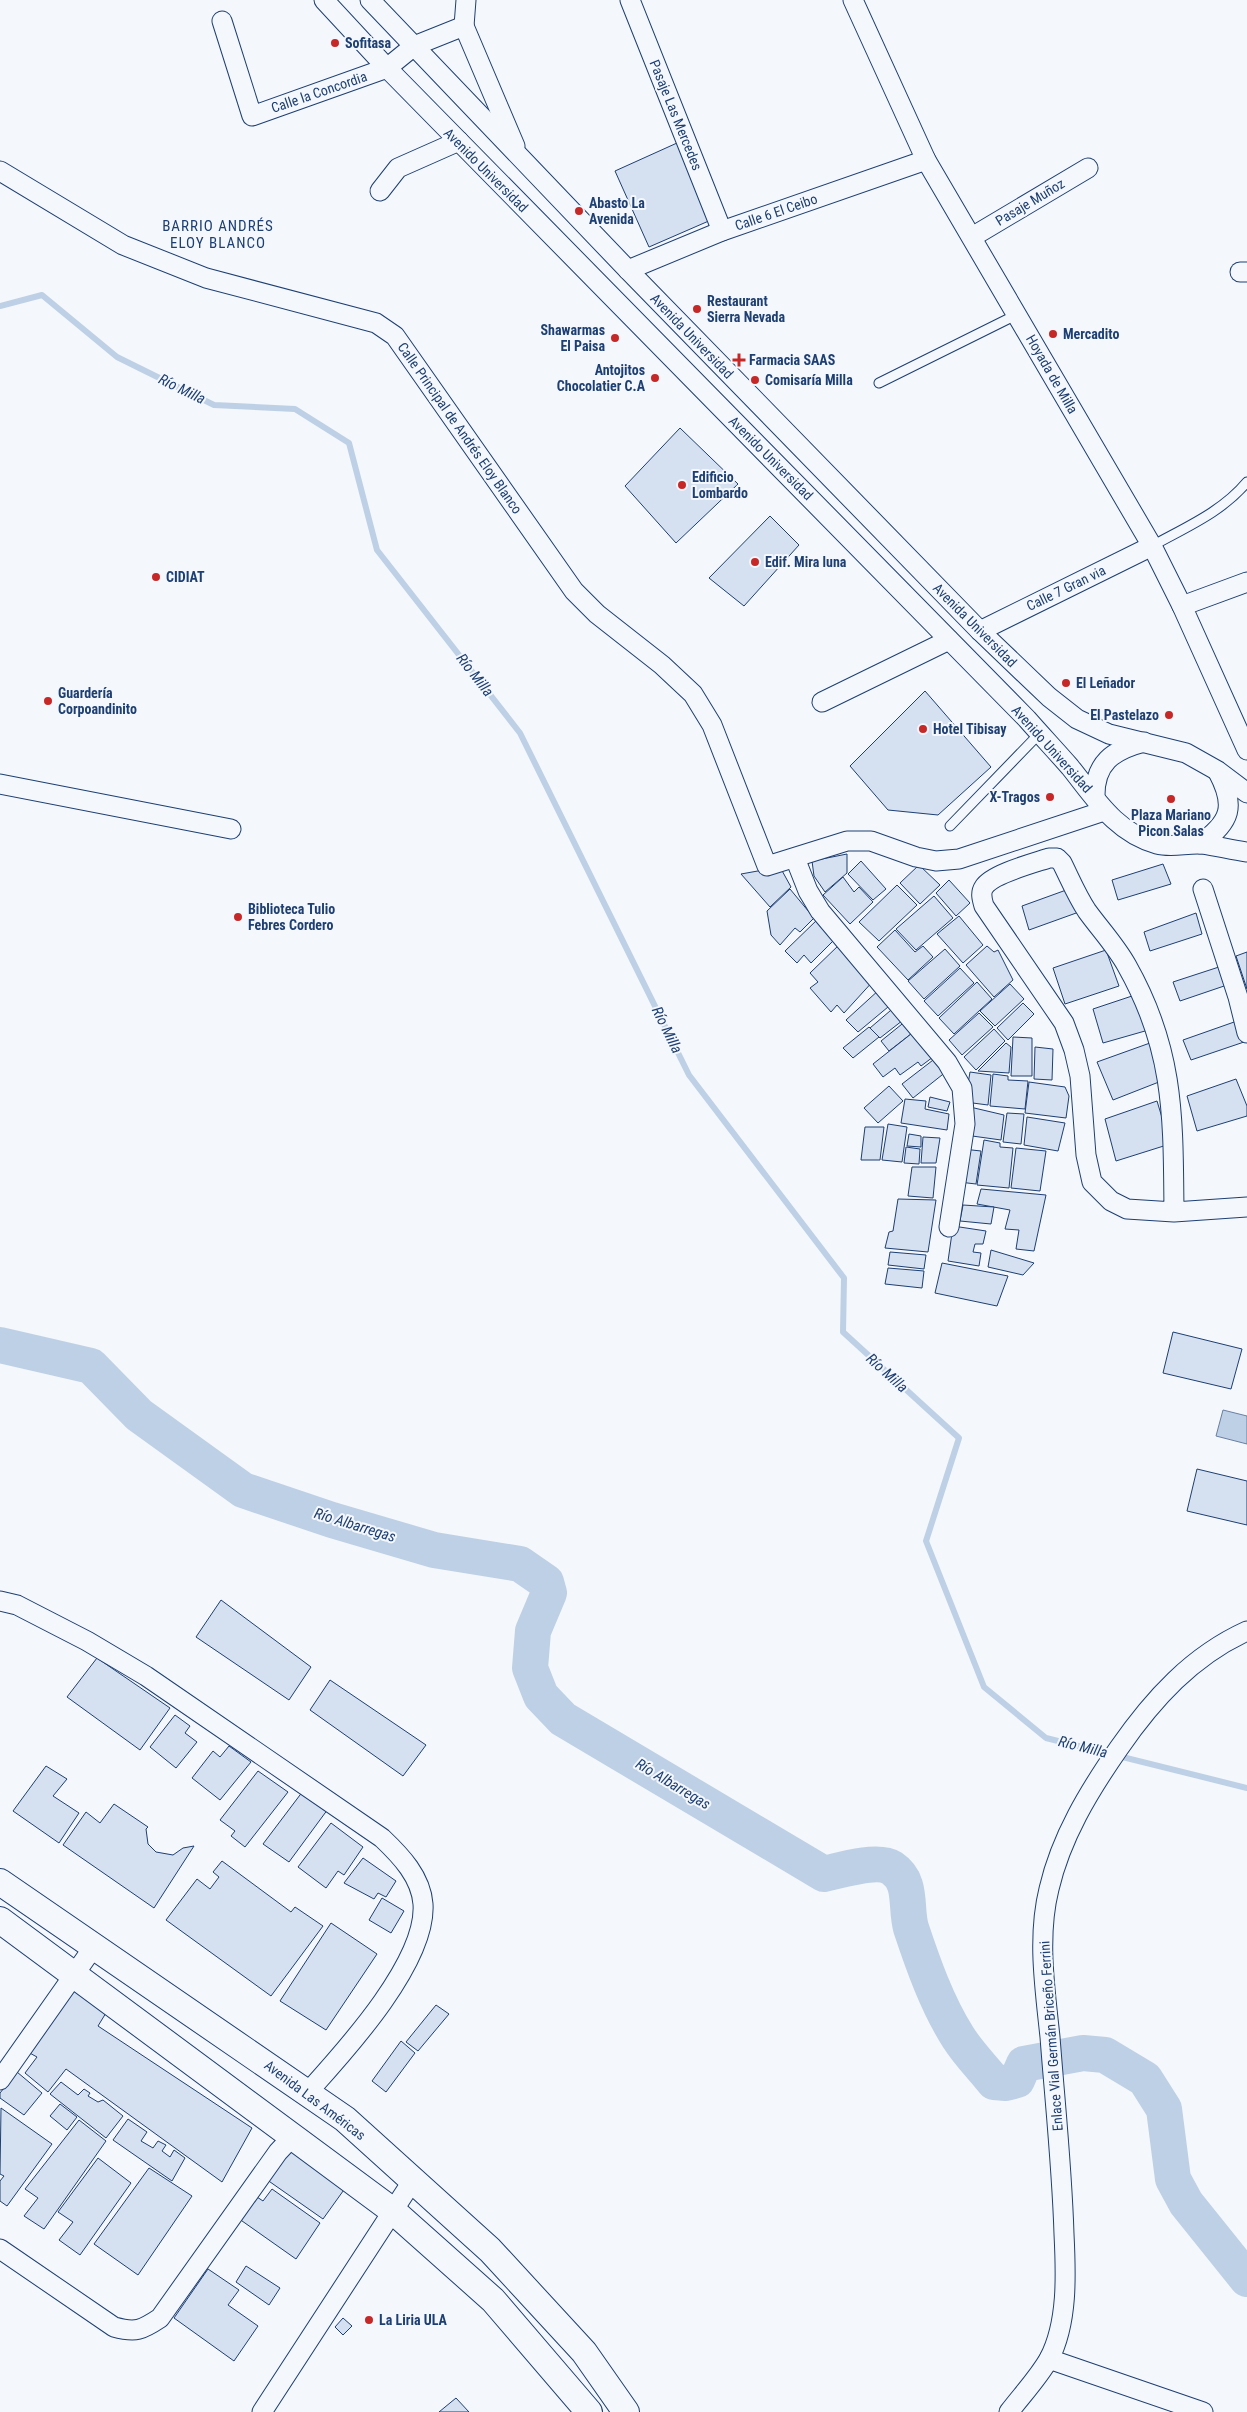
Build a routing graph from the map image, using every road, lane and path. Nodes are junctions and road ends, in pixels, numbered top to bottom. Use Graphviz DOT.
graph roads {
  1 [pos="324,0"];
  2 [pos="370,0"];
  3 [pos="466,0"];
  4 [pos="630,0"];
  5 [pos="853,0"];
  6 [pos="222,21"];
  7 [pos="464,26"];
  8 [pos="414,46"];
  9 [pos="387,68"];
  10 [pos="458,142"];
  11 [pos="520,158"];
  12 [pos="926,160"];
  13 [pos="1088,168"];
  14 [pos="0,170"];
  15 [pos="380,191"];
  16 [pos="722,231"];
  17 [pos="972,236"];
  18 [pos="628,270"];
  19 [pos="1018,314"];
  20 [pos="879,383"];
  21 [pos="1247,482"];
  22 [pos="1152,546"];
  23 [pos="1247,582"];
  24 [pos="1182,606"];
  25 [pos="980,631"];
  26 [pos="949,640"];
  27 [pos="822,702"];
  28 [pos="1040,733"];
  29 [pos="1144,742"];
  30 [pos="1247,750"];
  31 [pos="1218,771"];
  32 [pos="0,784"];
  33 [pos="1247,793"];
  34 [pos="1100,805"];
  35 [pos="950,826"];
  36 [pos="230,829"];
  37 [pos="1200,844"];
  38 [pos="1247,852"];
  39 [pos="795,858"];
  40 [pos="1203,889"];
  41 [pos="1247,1033"];
  42 [pos="1247,1207"];
  43 [pos="1174,1212"];
  44 [pos="949,1227"];
  45 [pos="0,1601"];
  46 [pos="1247,1632"];
  47 [pos="0,1882"];
  48 [pos="0,1920"];
  49 [pos="95,1945"];
  50 [pos="74,1973"];
  51 [pos="0,2080"];
  52 [pos="308,2092"];
  53 [pos="293,2136"];
  54 [pos="412,2180"];
  55 [pos="393,2210"];
  56 [pos="0,2249"];
  57 [pos="1049,2359"];
  58 [pos="262,2412"];
  59 [pos="589,2412"];
  60 [pos="626,2412"];
  61 [pos="1009,2412"];
  62 [pos="1203,2412"];
  1 -- 9 [label="street, Avenido Universidad"];
  2 -- 8 [label="street, Avenida Universidad"];
  3 -- 7 [label="street"];
  4 -- 16 [label="street, Pasaje Las Mercedes"];
  5 -- 12 [label="street, Hoyada de Milla"];
  6 -- 9 [label="street, Calle la Concordia"];
  7 -- 8 [label="street, Calle la Concordia"];
  7 -- 11 [label="street"];
  8 -- 9 [label="street, Calle la Concordia"];
  8 -- 11 [label="street, Avenida Universidad"];
  9 -- 10 [label="street, Avenido Universidad"];
  10 -- 15 [label="street"];
  10 -- 26 [label="street, Avenido Universidad"];
  11 -- 18 [label="street, Avenida Universidad"];
  12 -- 16 [label="street, Calle 6 El Ceibo"];
  12 -- 17 [label="street, Hoyada de Milla"];
  13 -- 17 [label="street, Pasaje Muñoz"];
  14 -- 39 [label="street, Calle Principal de Andrés Eloy Blanco"];
  16 -- 18 [label="street, Calle 6 El Ceibo"];
  17 -- 19 [label="street, Hoyada de Milla"];
  18 -- 25 [label="street, Avenida Universidad"];
  19 -- 20 [label="lane"];
  19 -- 22 [label="street, Hoyada de Milla"];
  21 -- 22 [label="lane"];
  22 -- 24 [label="street, Hoyada de Milla"];
  22 -- 25 [label="street, Calle 7 Gran via"];
  23 -- 24 [label="street"];
  24 -- 30 [label="street, Hoyada de Milla"];
  25 -- 29 [label="street, Avenida Universidad"];
  26 -- 27 [label="street"];
  26 -- 28 [label="street, Avenido Universidad"];
  28 -- 34 [label="street, Avenido Universidad"];
  28 -- 35 [label="lane"];
  29 -- 31 [label="street"];
  29 -- 34 [label="street"];
  31 -- 33 [label="street"];
  31 -- 37 [label="street"];
  32 -- 36 [label="street"];
  34 -- 37 [label="street, Avenido Universidad"];
  34 -- 39 [label="street"];
  37 -- 38 [label="street, Avenido Universidad"];
  39 -- 44 [label="street"];
  40 -- 41 [label="street"];
  42 -- 43 [label="street"];
  43 -- 43 [label="street"];
  45 -- 52 [label="street"];
  46 -- 57 [label="street, Enlace Vial Germán Briceño Ferrini"];
  47 -- 49 [label="street, Avenida Las Américas"];
  48 -- 50 [label="street"];
  49 -- 50 [label="street"];
  49 -- 52 [label="street, Avenida Las Américas"];
  50 -- 51 [label="street"];
  50 -- 53 [label="street"];
  52 -- 54 [label="street, Avenida Las Américas"];
  53 -- 55 [label="street"];
  53 -- 56 [label="street"];
  54 -- 55 [label="street"];
  54 -- 60 [label="street, Avenida Las Américas"];
  55 -- 58 [label="street"];
  55 -- 59 [label="street"];
  57 -- 61 [label="street, Enlace Vial Germán Briceño Ferrini"];
  57 -- 62 [label="street"];
}
